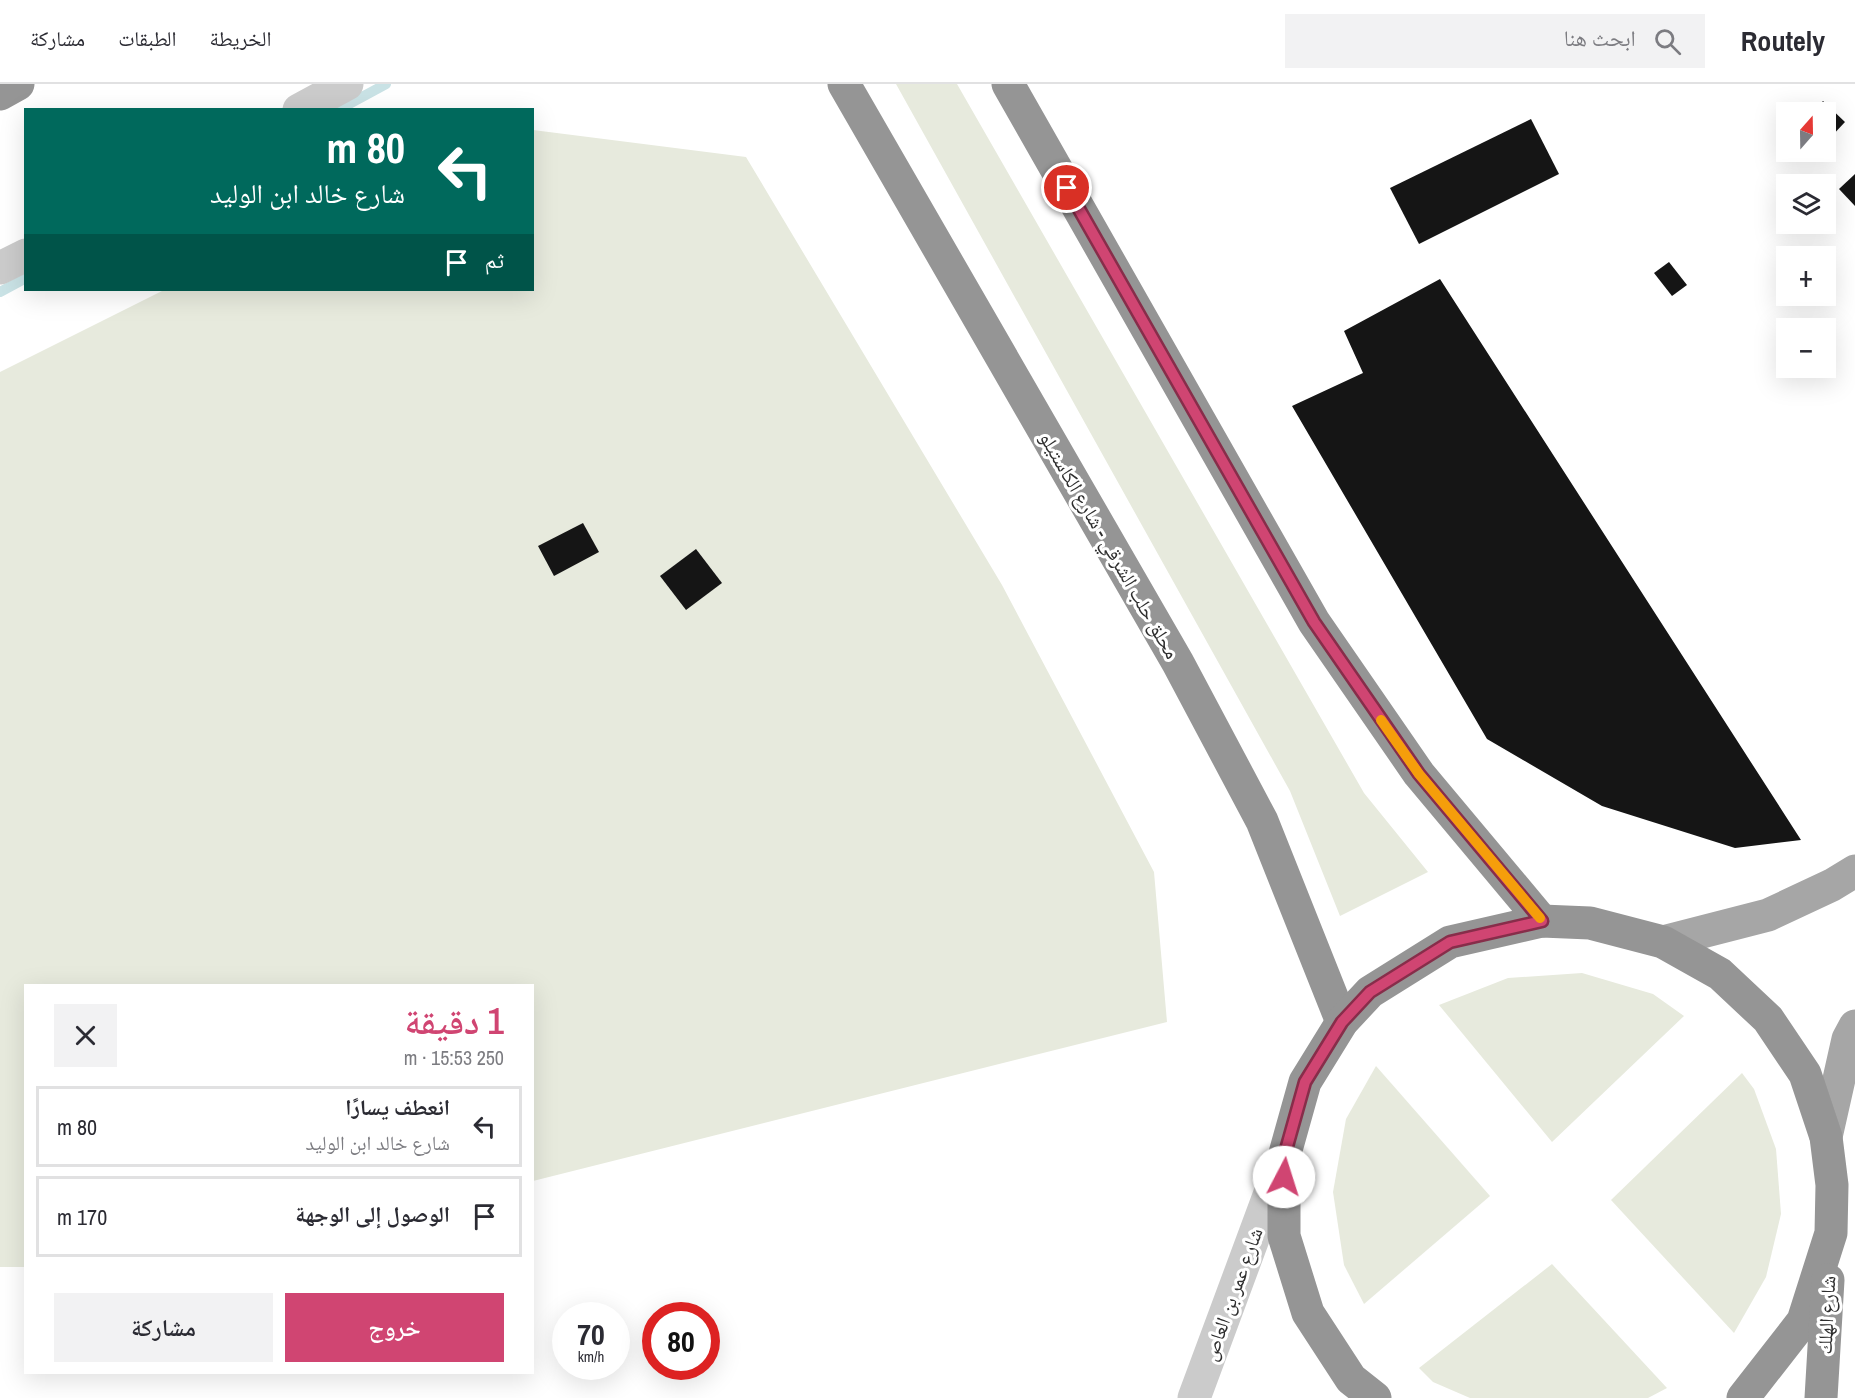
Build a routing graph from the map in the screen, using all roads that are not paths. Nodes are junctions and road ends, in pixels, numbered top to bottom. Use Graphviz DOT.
graph roads {
  1 [pos="18,84"];
  2 [pos="347,84"];
  3 [pos="844,84"];
  4 [pos="1008,84"];
  5 [pos="0,94"];
  6 [pos="303,108"];
  7 [pos="24,256"];
  8 [pos="0,268"];
  9 [pos="1855,871"];
  10 [pos="1542,921"];
  11 [pos="1663,942"];
  12 [pos="1342,1022"];
  13 [pos="1855,1026"];
  14 [pos="1826,1137"];
  15 [pos="1284,1157"];
  16 [pos="1831,1233"];
  17 [pos="1194,1398"];
  18 [pos="1375,1398"];
  19 [pos="1743,1398"];
  20 [pos="1821,1398"];
  1 -- 5 [label="highway"];
  2 -- 6 [label="street"];
  3 -- 12 [label="highway, محلق حلب الشرقي - شارع الكاستيلو"];
  4 -- 10 [label="highway"];
  7 -- 8 [label="street"];
  9 -- 11 [label="main road"];
  10 -- 11 [label="highway"];
  10 -- 12 [label="highway"];
  11 -- 14 [label="highway"];
  12 -- 15 [label="highway"];
  13 -- 14 [label="main road"];
  14 -- 16 [label="highway"];
  15 -- 17 [label="street, شارع عمر بن العاص"];
  15 -- 18 [label="highway"];
  16 -- 19 [label="highway"];
  16 -- 20 [label="highway, شارع الهلك"];
}
